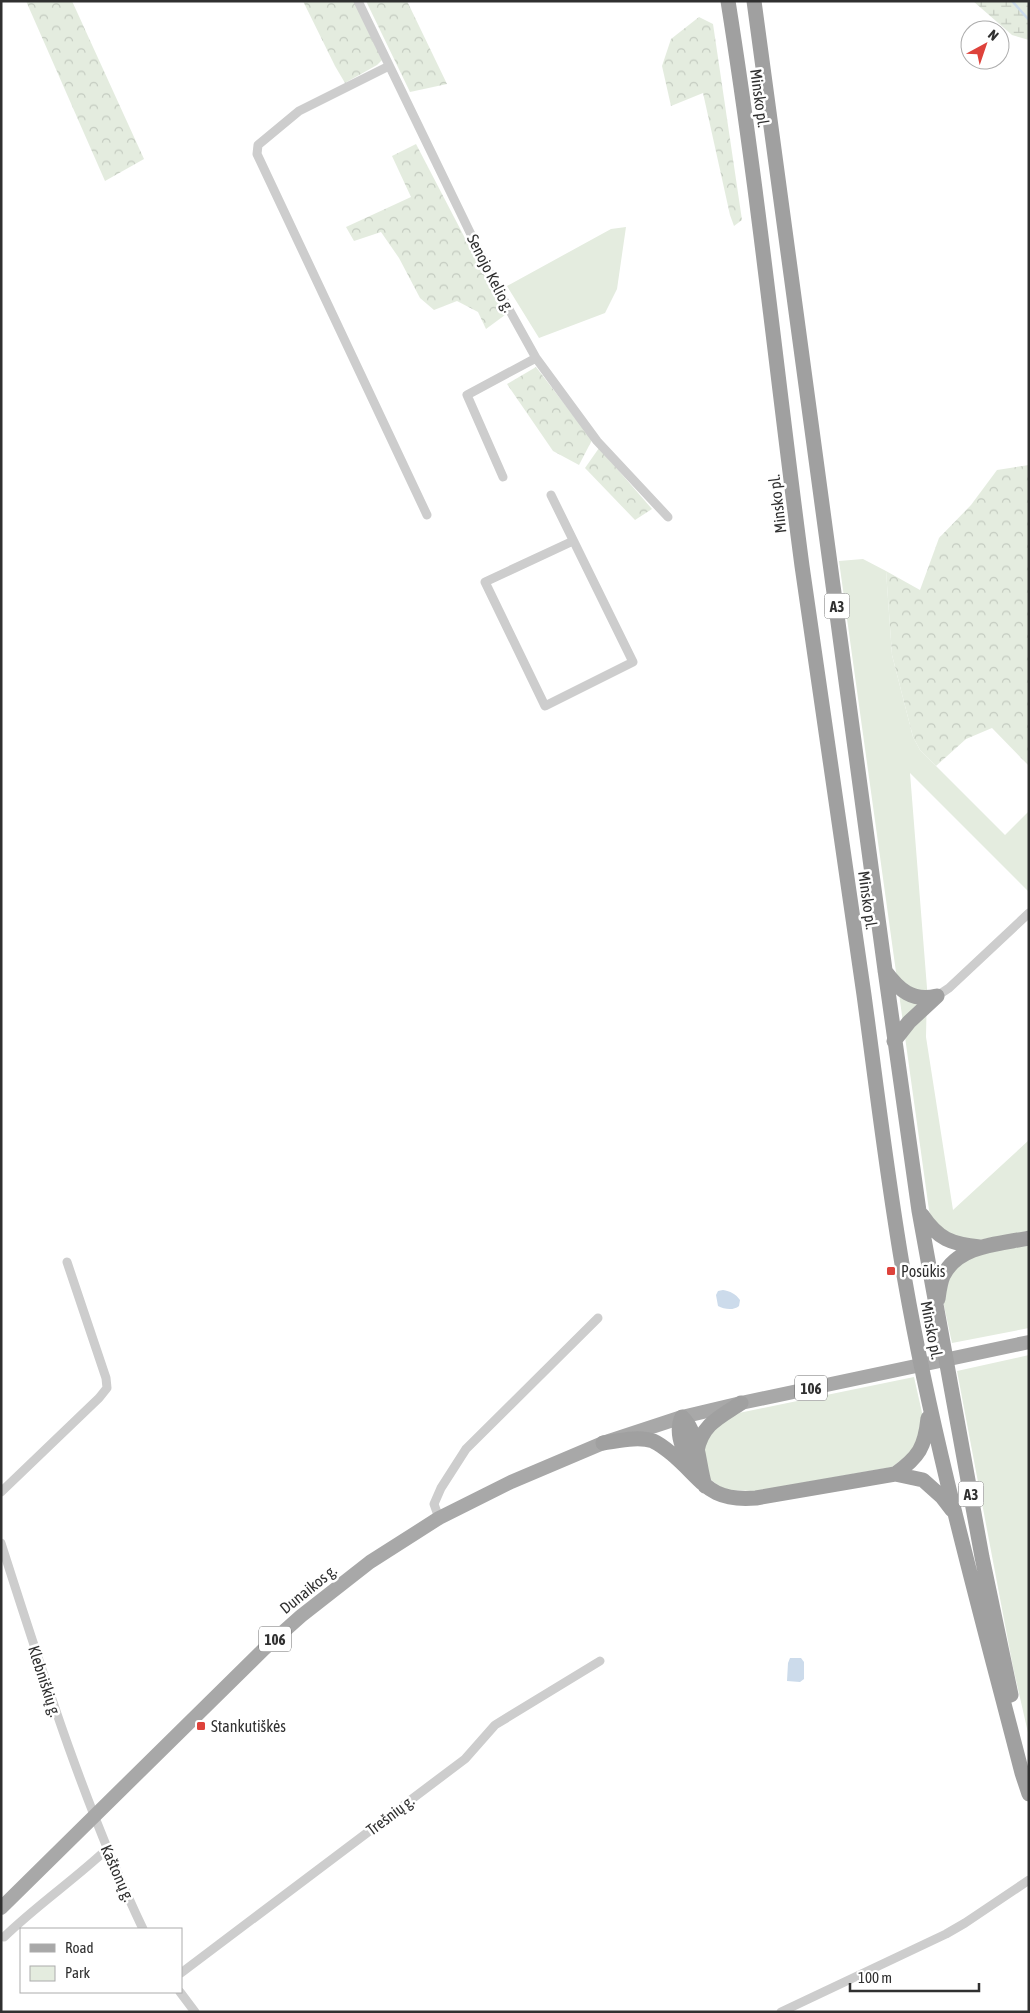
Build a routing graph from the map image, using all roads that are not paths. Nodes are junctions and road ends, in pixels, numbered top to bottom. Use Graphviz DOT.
graph roads {
  1 [pos="358,1"];
  2 [pos="728,1"];
  3 [pos="754,1"];
  4 [pos="389,66"];
  5 [pos="536,358"];
  6 [pos="504,477"];
  7 [pos="551,495"];
  8 [pos="426,514"];
  9 [pos="668,517"];
  10 [pos="573,541"];
  11 [pos="1029,912"];
  12 [pos="885,970"];
  13 [pos="937,996"];
  14 [pos="894,1041"];
  15 [pos="919,1211"];
  16 [pos="1029,1238"];
  17 [pos="980,1247"];
  18 [pos="67,1262"];
  19 [pos="936,1306"];
  20 [pos="598,1318"];
  21 [pos="1029,1342"];
  22 [pos="741,1403"];
  23 [pos="929,1407"];
  24 [pos="682,1417"];
  25 [pos="603,1443"];
  26 [pos="697,1451"];
  27 [pos="895,1474"];
  28 [pos="700,1481"];
  29 [pos="1,1492"];
  30 [pos="956,1516"];
  31 [pos="439,1518"];
  32 [pos="1,1543"];
  33 [pos="600,1662"];
  34 [pos="1029,1775"];
  35 [pos="1029,1794"];
  36 [pos="95,1816"];
  37 [pos="107,1849"];
  38 [pos="1029,1880"];
  39 [pos="1,1908"];
  40 [pos="144,1928"];
  41 [pos="4,1937"];
  42 [pos="182,1972"];
  43 [pos="181,1993"];
  44 [pos="194,2012"];
  45 [pos="781,2012"];
  1 -- 4 [label="street, Senojo Kelio g."];
  2 -- 23 [label="highway, Minsko pl. / A3"];
  3 -- 12 [label="highway, Minsko pl. / A3"];
  4 -- 5 [label="street, Senojo Kelio g."];
  4 -- 8 [label="street"];
  5 -- 6 [label="street"];
  5 -- 9 [label="street, Senojo Kelio g."];
  7 -- 10 [label="street"];
  10 -- 10 [label="street"];
  11 -- 13 [label="street"];
  12 -- 13 [label="highway"];
  12 -- 14 [label="highway, Minsko pl. / A3"];
  13 -- 14 [label="highway"];
  14 -- 15 [label="highway, Minsko pl. / A3"];
  15 -- 17 [label="highway"];
  15 -- 19 [label="highway, Minsko pl. / A3"];
  16 -- 17 [label="highway"];
  17 -- 19 [label="highway"];
  18 -- 29 [label="street"];
  19 -- 34 [label="highway, Minsko pl. / A3"];
  20 -- 31 [label="street"];
  21 -- 22 [label="main road, 106"];
  22 -- 24 [label="main road, 106"];
  22 -- 26 [label="highway"];
  23 -- 27 [label="highway"];
  23 -- 30 [label="highway, Minsko pl. / A3"];
  24 -- 25 [label="main road, Dunaikos g. / 106"];
  24 -- 26 [label="highway"];
  24 -- 28 [label="highway"];
  25 -- 28 [label="highway"];
  25 -- 31 [label="main road, Dunaikos g. / 106"];
  26 -- 28 [label="highway"];
  27 -- 28 [label="highway"];
  27 -- 30 [label="highway"];
  30 -- 35 [label="highway, Minsko pl. / A3"];
  31 -- 36 [label="main road, Dunaikos g. / 106"];
  32 -- 36 [label="street, Klebniškių g."];
  33 -- 42 [label="street, Trešnių g."];
  36 -- 37 [label="street, Kaštonų g."];
  36 -- 39 [label="main road, Dunaikos g. / 106"];
  37 -- 40 [label="street, Kaštonų g."];
  37 -- 41 [label="street"];
  38 -- 45 [label="street"];
  43 -- 44 [label="street"];
}
